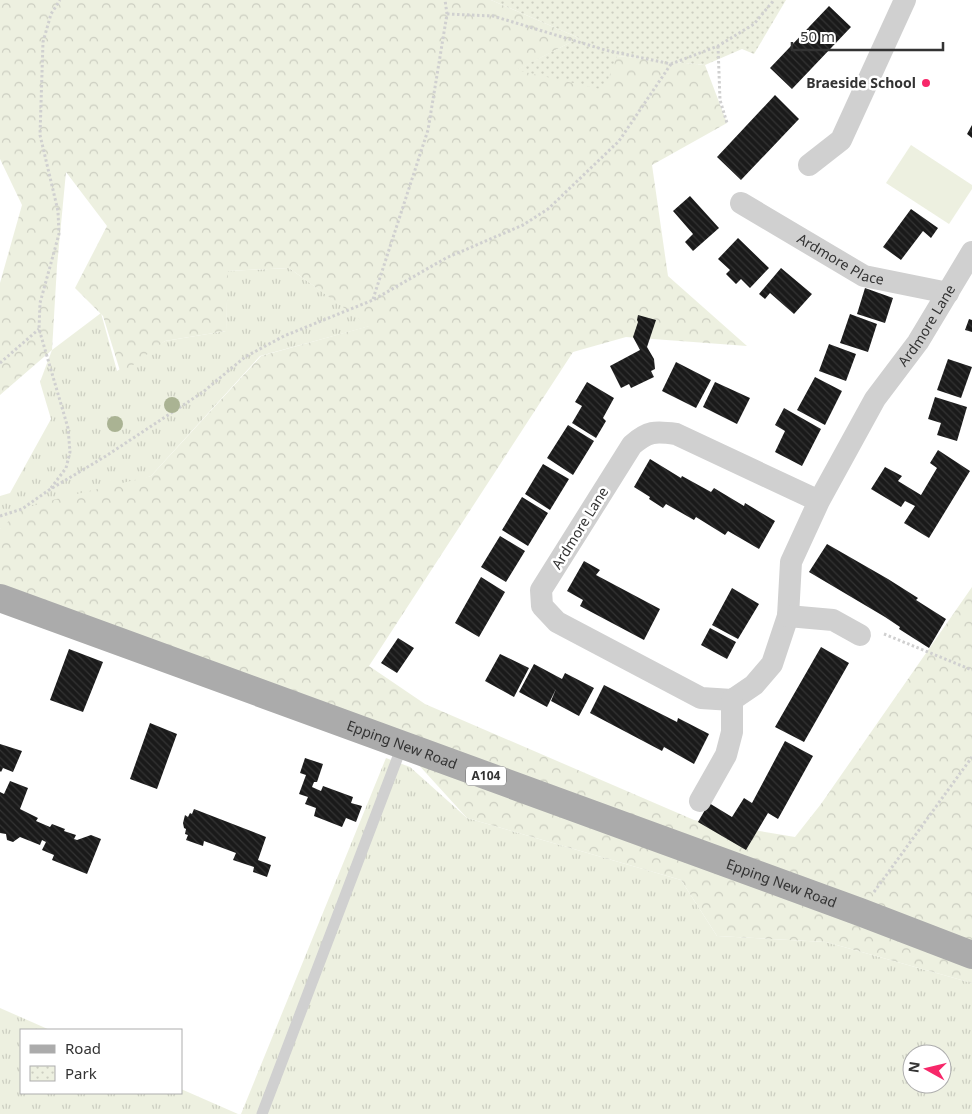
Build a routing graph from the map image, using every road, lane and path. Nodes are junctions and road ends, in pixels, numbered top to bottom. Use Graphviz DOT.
graph roads {
  1 [pos="60,0"];
  2 [pos="445,0"];
  3 [pos="774,0"];
  4 [pos="905,0"];
  5 [pos="446,14"];
  6 [pos="718,46"];
  7 [pos="671,64"];
  8 [pos="727,123"];
  9 [pos="810,165"];
  10 [pos="741,203"];
  11 [pos="972,252"];
  12 [pos="948,293"];
  13 [pos="373,300"];
  14 [pos="38,329"];
  15 [pos="0,363"];
  16 [pos="49,490"];
  17 [pos="819,501"];
  18 [pos="0,516"];
  19 [pos="0,598"];
  20 [pos="788,616"];
  21 [pos="884,634"];
  22 [pos="860,635"];
  23 [pos="972,670"];
  24 [pos="732,700"];
  25 [pos="402,746"];
  26 [pos="972,757"];
  27 [pos="700,801"];
  28 [pos="860,912"];
  29 [pos="972,955"];
  30 [pos="262,1114"];
  1 -- 14 [label="path"];
  2 -- 5 [label="path"];
  3 -- 6 [label="path"];
  4 -- 9 [label="street"];
  5 -- 7 [label="path"];
  5 -- 13 [label="path"];
  6 -- 7 [label="path"];
  6 -- 8 [label="path"];
  7 -- 13 [label="path"];
  10 -- 12 [label="street, Ardmore Place"];
  11 -- 12 [label="street, Ardmore Lane"];
  12 -- 17 [label="street, Ardmore Lane"];
  13 -- 16 [label="path"];
  14 -- 15 [label="path"];
  14 -- 16 [label="path"];
  16 -- 18 [label="path"];
  17 -- 20 [label="street, Ardmore Lane"];
  17 -- 24 [label="street, Ardmore Lane"];
  19 -- 25 [label="main road, Epping New Road / A104"];
  20 -- 22 [label="street"];
  20 -- 24 [label="street, Ardmore Lane"];
  21 -- 23 [label="path"];
  24 -- 27 [label="street"];
  25 -- 28 [label="main road, Epping New Road / A104"];
  25 -- 30 [label="lane"];
  26 -- 28 [label="path"];
  28 -- 29 [label="main road, Epping New Road / A104"];
}
